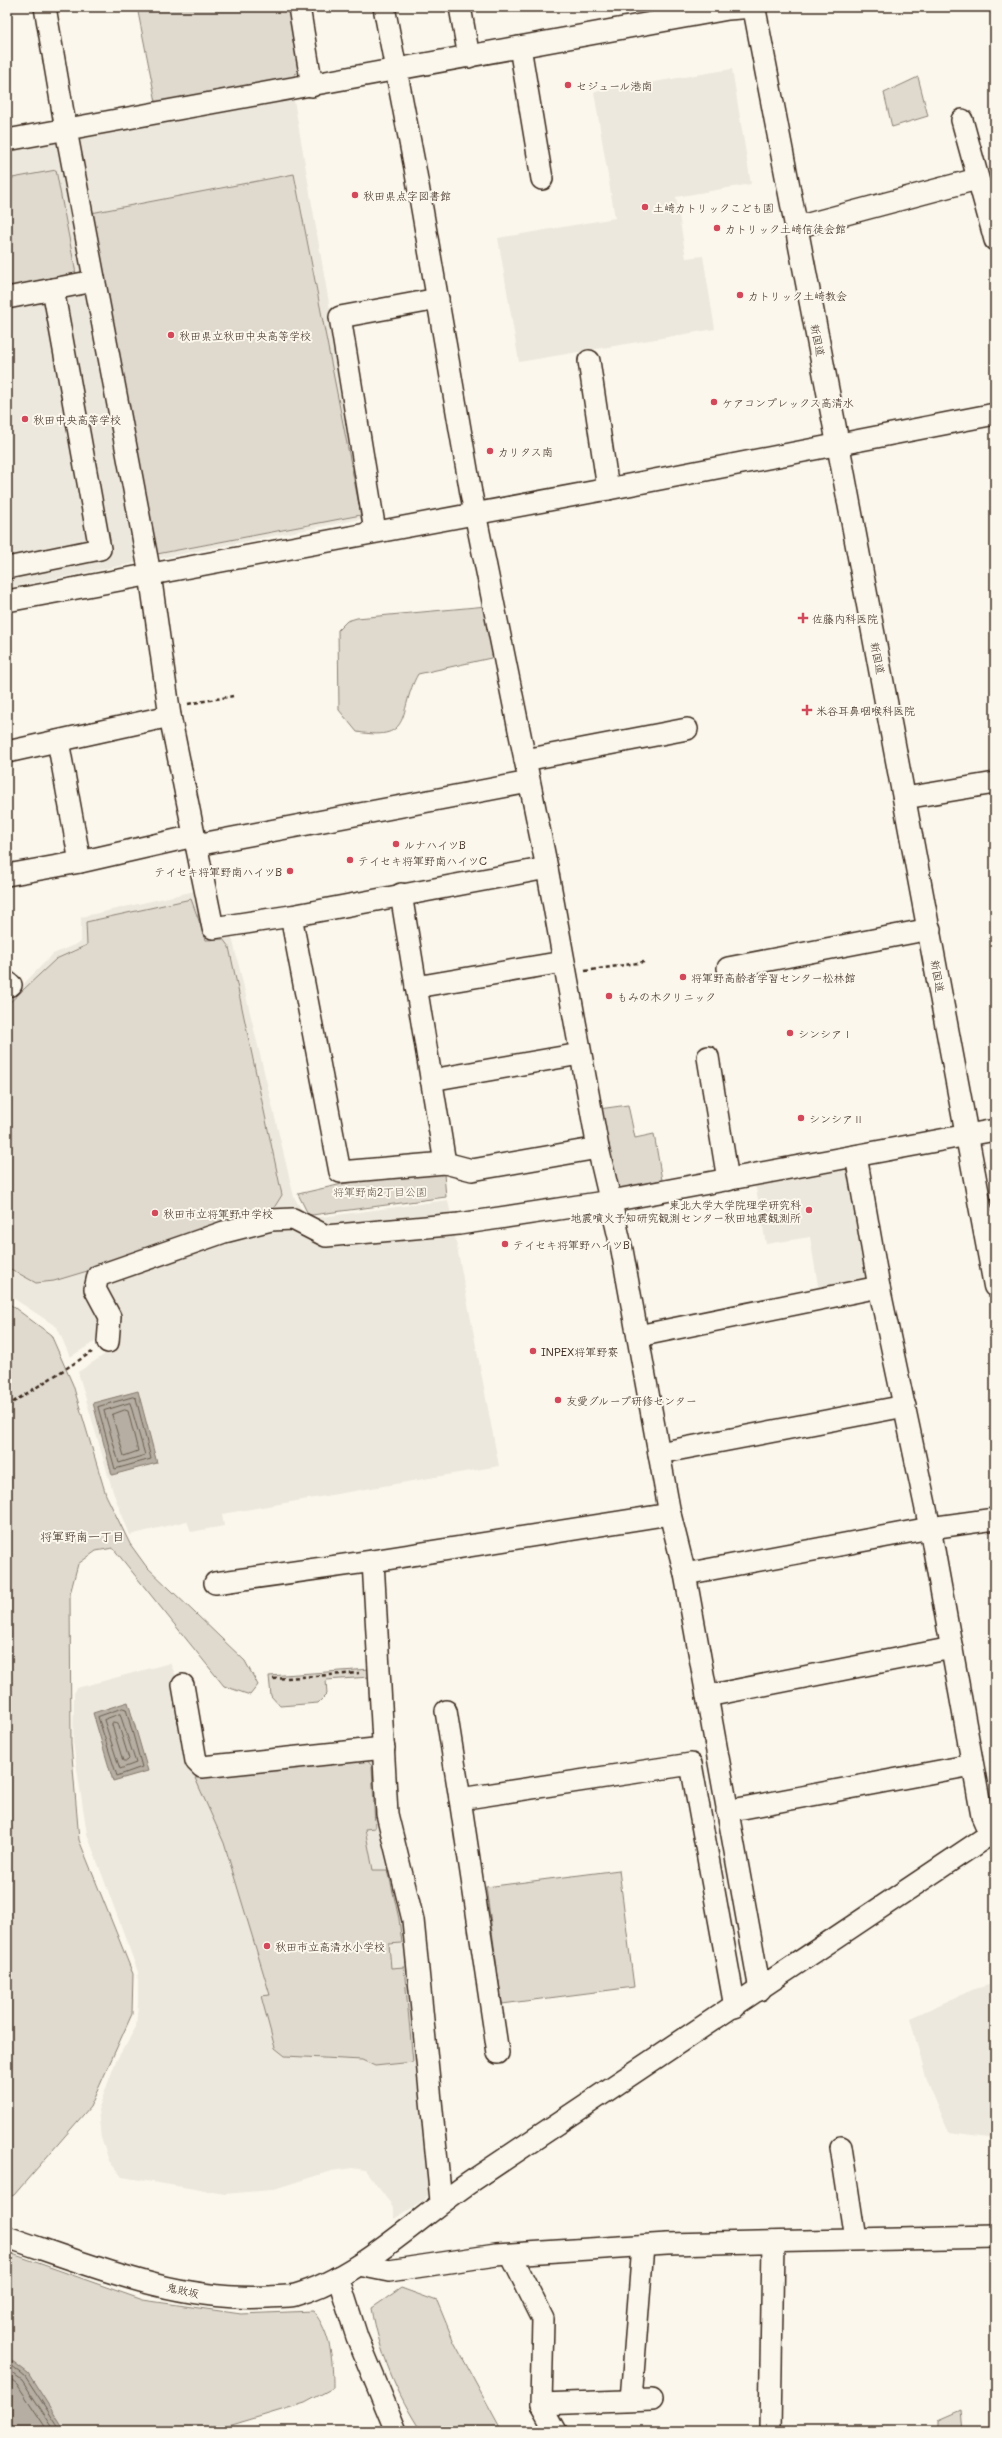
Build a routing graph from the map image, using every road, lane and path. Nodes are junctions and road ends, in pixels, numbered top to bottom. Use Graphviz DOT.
graph roads {
  1 [pos="45,7"];
  2 [pos="299,7"];
  3 [pos="384,7"];
  4 [pos="460,7"];
  5 [pos="754,7"];
  6 [pos="520,47"];
  7 [pos="469,57"];
  8 [pos="396,70"];
  9 [pos="312,86"];
  10 [pos="962,120"];
  11 [pos="66,130"];
  12 [pos="7,140"];
  13 [pos="542,178"];
  14 [pos="977,178"];
  15 [pos="797,227"];
  16 [pos="995,240"];
  17 [pos="94,281"];
  18 [pos="53,289"];
  19 [pos="7,298"];
  20 [pos="438,299"];
  21 [pos="589,361"];
  22 [pos="995,414"];
  23 [pos="838,444"];
  24 [pos="608,489"];
  25 [pos="475,513"];
  26 [pos="375,532"];
  27 [pos="7,568"];
  28 [pos="150,574"];
  29 [pos="7,601"];
  30 [pos="233,696"];
  31 [pos="170,712"];
  32 [pos="687,729"];
  33 [pos="58,741"];
  34 [pos="7,752"];
  35 [pos="525,760"];
  36 [pos="529,782"];
  37 [pos="995,783"];
  38 [pos="905,798"];
  39 [pos="195,840"];
  40 [pos="80,862"];
  41 [pos="547,868"];
  42 [pos="7,875"];
  43 [pos="401,894"];
  44 [pos="291,916"];
  45 [pos="930,929"];
  46 [pos="644,962"];
  47 [pos="564,968"];
  48 [pos="728,968"];
  49 [pos="416,987"];
  50 [pos="580,1054"];
  51 [pos="708,1057"];
  52 [pos="431,1080"];
  53 [pos="995,1130"];
  54 [pos="967,1137"];
  55 [pos="598,1148"];
  56 [pos="856,1156"];
  57 [pos="445,1163"];
  58 [pos="728,1180"];
  59 [pos="611,1201"];
  60 [pos="995,1286"];
  61 [pos="879,1287"];
  62 [pos="638,1336"];
  63 [pos="108,1342"];
  64 [pos="7,1406"];
  65 [pos="905,1406"];
  66 [pos="659,1453"];
  67 [pos="670,1514"];
  68 [pos="995,1519"];
  69 [pos="930,1528"];
  70 [pos="373,1561"];
  71 [pos="685,1574"];
  72 [pos="215,1583"];
  73 [pos="952,1648"];
  74 [pos="363,1673"];
  75 [pos="273,1679"];
  76 [pos="183,1685"];
  77 [pos="707,1696"];
  78 [pos="446,1711"];
  79 [pos="384,1748"];
  80 [pos="972,1764"];
  81 [pos="460,1799"];
  82 [pos="728,1811"];
  83 [pos="993,1832"];
  84 [pos="760,1990"];
  85 [pos="735,2007"];
  86 [pos="498,2053"];
  87 [pos="841,2147"];
  88 [pos="441,2201"];
  89 [pos="7,2237"];
  90 [pos="995,2237"];
  91 [pos="855,2239"];
  92 [pos="773,2242"];
  93 [pos="643,2246"];
  94 [pos="511,2255"];
  95 [pos="359,2265"];
  96 [pos="338,2277"];
  97 [pos="631,2400"];
  98 [pos="652,2400"];
  99 [pos="541,2404"];
  100 [pos="396,2431"];
  101 [pos="556,2431"];
  102 [pos="770,2431"];
  1 -- 11 [label="street"];
  2 -- 9 [label="street"];
  3 -- 8 [label="street"];
  4 -- 7 [label="street"];
  5 -- 6 [label="street"];
  5 -- 15 [label="main road, 新国道"];
  6 -- 7 [label="street"];
  6 -- 13 [label="street"];
  7 -- 8 [label="street"];
  8 -- 9 [label="street"];
  8 -- 20 [label="street"];
  9 -- 11 [label="street"];
  10 -- 14 [label="street"];
  11 -- 12 [label="street"];
  11 -- 17 [label="street"];
  14 -- 15 [label="street"];
  14 -- 16 [label="street"];
  15 -- 23 [label="main road, 新国道"];
  17 -- 18 [label="street"];
  17 -- 28 [label="street"];
  18 -- 19 [label="street"];
  18 -- 27 [label="street"];
  20 -- 25 [label="street"];
  20 -- 26 [label="street"];
  21 -- 24 [label="street"];
  22 -- 23 [label="street"];
  23 -- 24 [label="street"];
  23 -- 38 [label="main road, 新国道"];
  24 -- 25 [label="street"];
  25 -- 26 [label="street"];
  25 -- 35 [label="street"];
  26 -- 28 [label="street"];
  28 -- 29 [label="street"];
  28 -- 31 [label="street"];
  30 -- 31 [label="path"];
  31 -- 33 [label="street"];
  31 -- 39 [label="street"];
  32 -- 35 [label="street"];
  33 -- 34 [label="street"];
  33 -- 40 [label="street"];
  35 -- 36 [label="street"];
  36 -- 39 [label="street"];
  36 -- 41 [label="street"];
  37 -- 38 [label="street"];
  38 -- 45 [label="main road, 新国道"];
  39 -- 40 [label="street"];
  39 -- 44 [label="street"];
  40 -- 42 [label="street"];
  41 -- 43 [label="street"];
  41 -- 47 [label="street"];
  43 -- 44 [label="street"];
  43 -- 49 [label="street"];
  44 -- 57 [label="street"];
  45 -- 48 [label="street"];
  45 -- 54 [label="main road, 新国道"];
  46 -- 47 [label="path"];
  47 -- 49 [label="street"];
  47 -- 50 [label="street"];
  49 -- 52 [label="street"];
  50 -- 52 [label="street"];
  50 -- 55 [label="street"];
  51 -- 58 [label="street"];
  52 -- 57 [label="street"];
  53 -- 54 [label="street"];
  54 -- 56 [label="street"];
  54 -- 60 [label="main road, 新国道"];
  55 -- 57 [label="street"];
  55 -- 59 [label="street"];
  56 -- 58 [label="street"];
  56 -- 61 [label="street"];
  58 -- 59 [label="street"];
  59 -- 62 [label="street"];
  59 -- 63 [label="street"];
  61 -- 62 [label="street"];
  61 -- 65 [label="street"];
  62 -- 66 [label="street"];
  63 -- 64 [label="path"];
  65 -- 66 [label="street"];
  65 -- 69 [label="street"];
  66 -- 67 [label="street"];
  67 -- 70 [label="street"];
  67 -- 71 [label="street"];
  68 -- 69 [label="street"];
  69 -- 71 [label="street"];
  69 -- 73 [label="street"];
  70 -- 72 [label="street"];
  70 -- 79 [label="street"];
  71 -- 77 [label="street"];
  73 -- 77 [label="street"];
  73 -- 80 [label="street"];
  74 -- 75 [label="path"];
  76 -- 79 [label="street"];
  77 -- 82 [label="street"];
  78 -- 81 [label="street"];
  79 -- 88 [label="street"];
  80 -- 82 [label="street"];
  80 -- 83 [label="street"];
  81 -- 85 [label="street"];
  81 -- 86 [label="street"];
  82 -- 84 [label="street"];
  83 -- 84 [label="street, 鬼敗坂"];
  84 -- 85 [label="street, 鬼敗坂"];
  85 -- 88 [label="street, 鬼敗坂"];
  87 -- 91 [label="street"];
  88 -- 95 [label="street, 鬼敗坂"];
  89 -- 96 [label="street, 鬼敗坂"];
  90 -- 91 [label="street"];
  91 -- 92 [label="street"];
  92 -- 93 [label="street"];
  92 -- 102 [label="street"];
  93 -- 94 [label="street"];
  93 -- 97 [label="street"];
  94 -- 95 [label="street"];
  94 -- 99 [label="street"];
  95 -- 96 [label="street, 鬼敗坂"];
  96 -- 100 [label="street"];
  97 -- 98 [label="street"];
  97 -- 99 [label="street"];
  99 -- 101 [label="street"];
}
